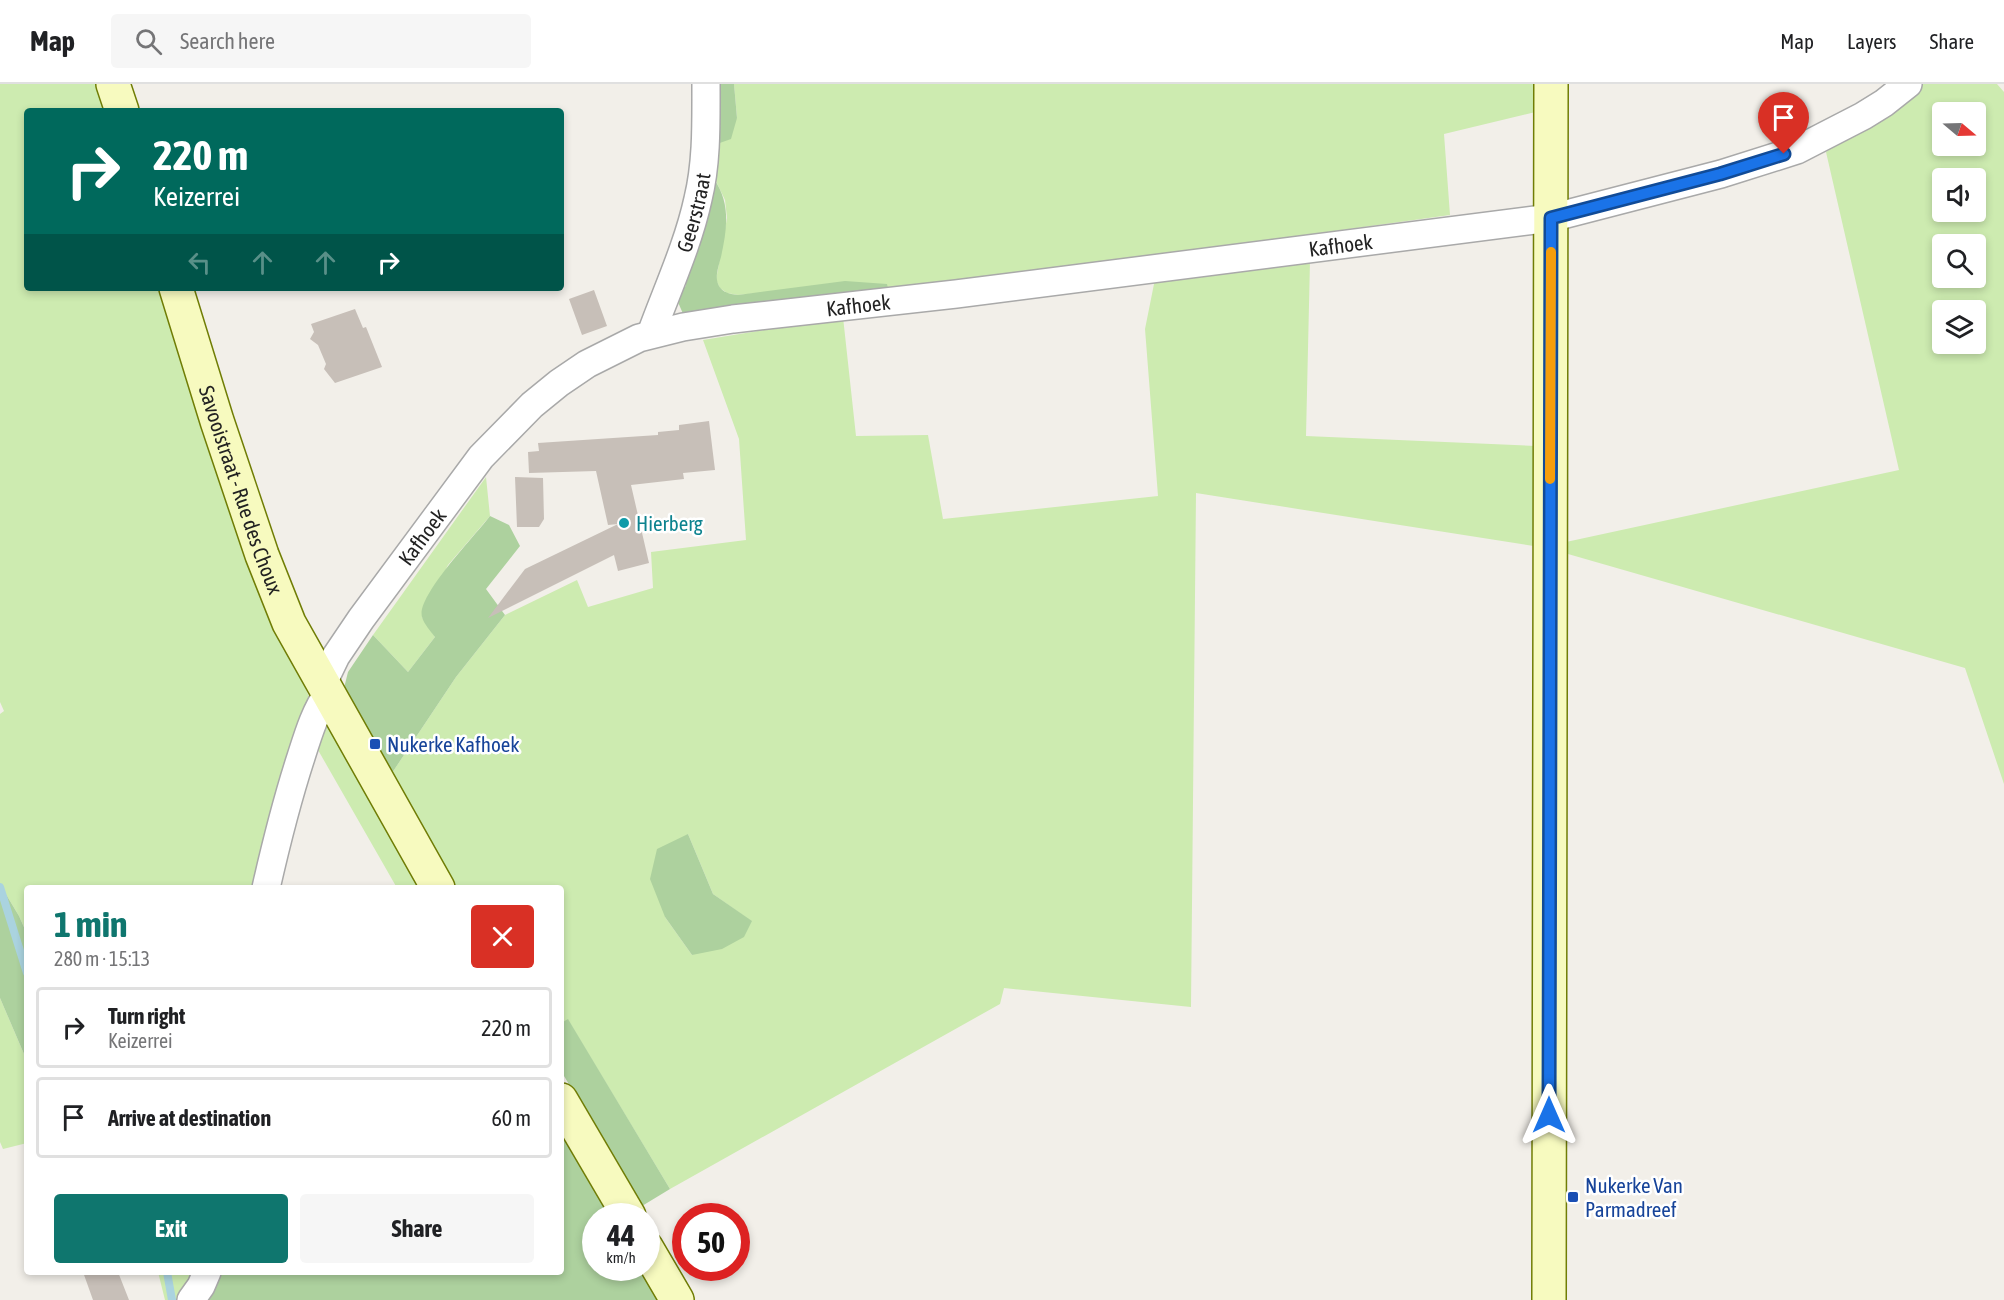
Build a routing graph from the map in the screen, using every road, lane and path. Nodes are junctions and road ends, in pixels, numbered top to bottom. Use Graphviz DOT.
graph roads {
  1 [pos="113,84"];
  2 [pos="706,84"];
  3 [pos="1551,84"];
  4 [pos="1908,84"];
  5 [pos="121,108"];
  6 [pos="1551,218"];
  7 [pos="177,291"];
  8 [pos="651,334"];
  9 [pos="326,687"];
  10 [pos="267,885"];
  11 [pos="436,885"];
  12 [pos="564,1105"];
  13 [pos="621,1203"];
  14 [pos="660,1271"];
  15 [pos="206,1275"];
  16 [pos="191,1300"];
  17 [pos="677,1300"];
  18 [pos="1549,1300"];
  1 -- 5 [label="main road"];
  2 -- 8 [label="street, Geerstraat"];
  3 -- 6 [label="main road"];
  4 -- 6 [label="street, Kafhoek"];
  6 -- 8 [label="street, Kafhoek"];
  6 -- 18 [label="main road"];
  7 -- 9 [label="main road, Savooistraat - Rue des Choux"];
  8 -- 9 [label="street, Kafhoek"];
  9 -- 10 [label="street"];
  9 -- 11 [label="main road, Savooistraat - Rue des Choux"];
  12 -- 13 [label="main road"];
  14 -- 17 [label="main road"];
  15 -- 16 [label="street"];
}
